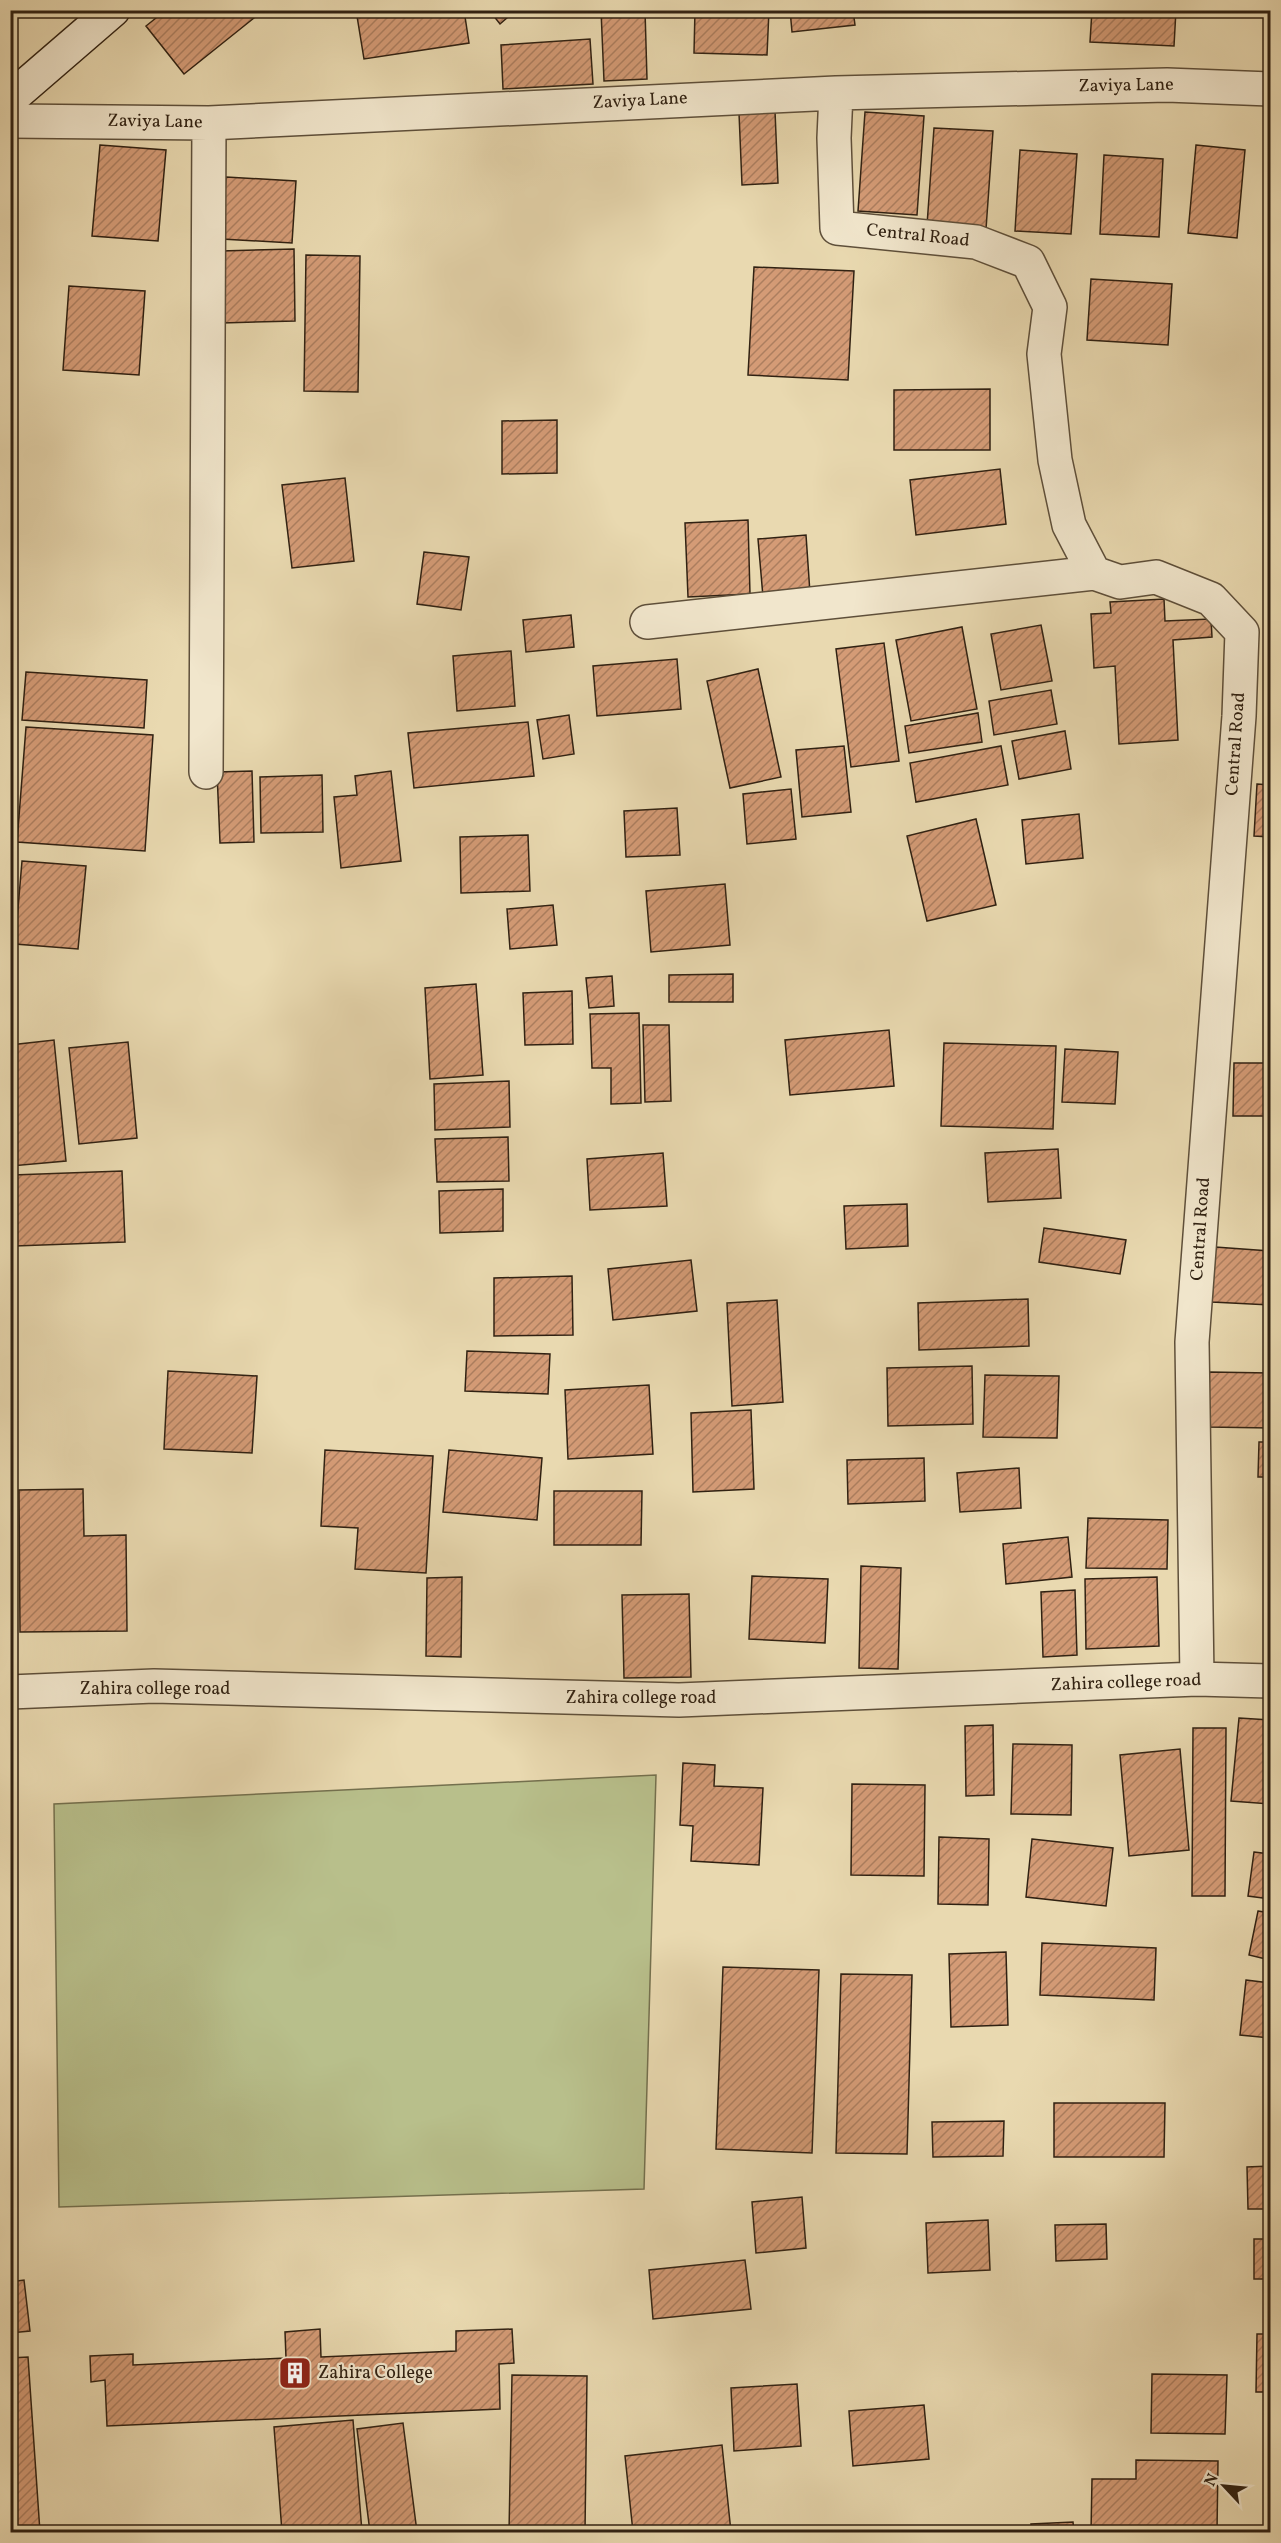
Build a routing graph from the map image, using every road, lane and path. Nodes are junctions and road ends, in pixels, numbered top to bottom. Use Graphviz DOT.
graph roads {
  1 [pos="113,10"];
  2 [pos="1270,89"];
  3 [pos="836,93"];
  4 [pos="10,99"];
  5 [pos="10,121"];
  6 [pos="209,123"];
  7 [pos="1094,573"];
  8 [pos="647,622"];
  9 [pos="206,772"];
  10 [pos="1197,1679"];
  11 [pos="1270,1681"];
  12 [pos="10,1692"];
  1 -- 4 [label="street"];
  2 -- 3 [label="street, Zaviya Lane"];
  3 -- 6 [label="street, Zaviya Lane"];
  3 -- 7 [label="street, Central Road"];
  5 -- 6 [label="street, Zaviya Lane"];
  6 -- 9 [label="street"];
  7 -- 8 [label="street"];
  7 -- 10 [label="street, Central Road"];
  10 -- 11 [label="street, Zahira college road"];
  10 -- 12 [label="street, Zahira college road"];
}
